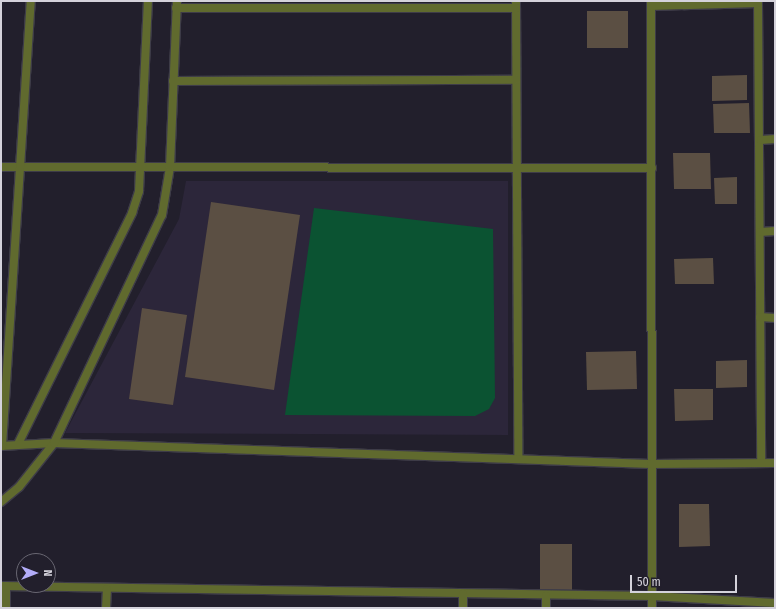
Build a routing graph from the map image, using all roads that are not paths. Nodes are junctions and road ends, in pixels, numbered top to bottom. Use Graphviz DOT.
graph roads {
  1 [pos="31,1"];
  2 [pos="148,1"];
  3 [pos="758,2"];
  4 [pos="651,3"];
  5 [pos="176,4"];
  6 [pos="516,4"];
  7 [pos="516,80"];
  8 [pos="173,81"];
  9 [pos="775,139"];
  10 [pos="760,140"];
  11 [pos="141,167"];
  12 [pos="170,167"];
  13 [pos="516,167"];
  14 [pos="1,168"];
  15 [pos="21,168"];
  16 [pos="652,168"];
  17 [pos="775,231"];
  18 [pos="760,232"];
  19 [pos="760,317"];
  20 [pos="775,318"];
  21 [pos="54,443"];
  22 [pos="18,444"];
  23 [pos="2,446"];
  24 [pos="518,458"];
  25 [pos="760,463"];
  26 [pos="651,464"];
  27 [pos="775,464"];
  28 [pos="1,502"];
  29 [pos="4,586"];
  30 [pos="107,589"];
  31 [pos="463,594"];
  32 [pos="546,596"];
  33 [pos="652,596"];
  34 [pos="775,603"];
  35 [pos="6,608"];
  36 [pos="106,608"];
  37 [pos="463,608"];
  38 [pos="546,608"];
  39 [pos="652,608"];
  1 -- 15 [label="street"];
  2 -- 11 [label="street"];
  3 -- 4 [label="street"];
  3 -- 10 [label="street"];
  4 -- 16 [label="street"];
  5 -- 6 [label="street"];
  5 -- 8 [label="street"];
  6 -- 7 [label="street"];
  7 -- 8 [label="street"];
  7 -- 13 [label="street"];
  8 -- 12 [label="street"];
  9 -- 10 [label="street"];
  10 -- 18 [label="street"];
  11 -- 12 [label="street"];
  11 -- 15 [label="street"];
  11 -- 22 [label="street"];
  12 -- 13 [label="street"];
  12 -- 21 [label="street"];
  13 -- 16 [label="street"];
  13 -- 24 [label="street"];
  14 -- 15 [label="street"];
  15 -- 23 [label="street"];
  16 -- 26 [label="street"];
  17 -- 18 [label="street"];
  18 -- 19 [label="street"];
  19 -- 20 [label="street"];
  19 -- 25 [label="street"];
  21 -- 22 [label="street"];
  21 -- 24 [label="street"];
  21 -- 28 [label="street"];
  22 -- 23 [label="street"];
  24 -- 26 [label="street"];
  25 -- 26 [label="street"];
  25 -- 27 [label="street"];
  26 -- 33 [label="street"];
  29 -- 30 [label="street"];
  29 -- 35 [label="street"];
  30 -- 31 [label="street"];
  30 -- 36 [label="street"];
  31 -- 32 [label="street"];
  31 -- 37 [label="street"];
  32 -- 33 [label="street"];
  32 -- 38 [label="street"];
  33 -- 34 [label="street"];
  33 -- 39 [label="street"];
}
